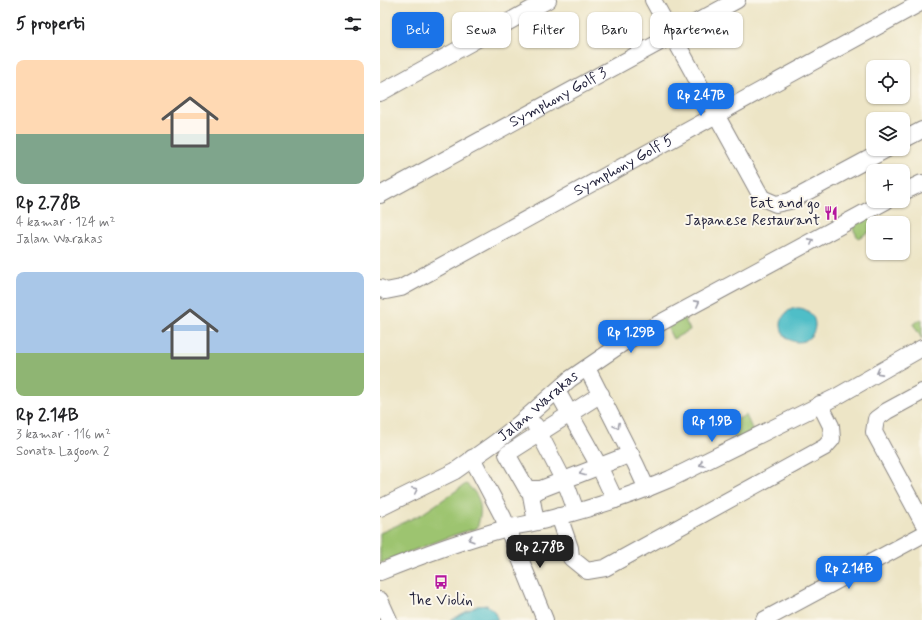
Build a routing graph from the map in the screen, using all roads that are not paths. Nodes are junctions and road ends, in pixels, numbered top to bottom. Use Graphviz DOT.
graph roads {
  1 [pos="548,0"];
  2 [pos="653,0"];
  3 [pos="737,0"];
  4 [pos="922,2"];
  5 [pos="660,12"];
  6 [pos="715,12"];
  7 [pos="650,47"];
  8 [pos="679,48"];
  9 [pos="380,93"];
  10 [pos="716,115"];
  11 [pos="922,130"];
  12 [pos="910,136"];
  13 [pos="874,156"];
  14 [pos="922,182"];
  15 [pos="910,188"];
  16 [pos="380,195"];
  17 [pos="873,208"];
  18 [pos="383,290"];
  19 [pos="922,348"];
  20 [pos="587,368"];
  21 [pos="557,391"];
  22 [pos="922,392"];
  23 [pos="601,394"];
  24 [pos="820,404"];
  25 [pos="570,413"];
  26 [pos="529,415"];
  27 [pos="540,433"];
  28 [pos="499,440"];
  29 [pos="507,454"];
  30 [pos="631,454"];
  31 [pos="472,458"];
  32 [pos="600,466"];
  33 [pos="564,480"];
  34 [pos="541,489"];
  35 [pos="647,489"];
  36 [pos="615,500"];
  37 [pos="380,508"];
  38 [pos="576,511"];
  39 [pos="559,516"];
  40 [pos="922,521"];
  41 [pos="536,522"];
  42 [pos="508,528"];
  43 [pos="922,535"];
  44 [pos="380,572"];
  45 [pos="380,600"];
  46 [pos="389,620"];
  47 [pos="545,620"];
  48 [pos="764,620"];
  1 -- 9 [label="street"];
  2 -- 5 [label="street"];
  3 -- 6 [label="street, Symphony Golf 3"];
  4 -- 10 [label="street, Symphony Golf 5"];
  7 -- 16 [label="street, Symphony Golf 3"];
  8 -- 10 [label="street"];
  10 -- 13 [label="street"];
  10 -- 18 [label="street, Symphony Golf 5"];
  11 -- 12 [label="street"];
  14 -- 15 [label="street"];
  20 -- 17 [label="street, Jalan Warakas, one-way"];
  19 -- 24 [label="street, one-way"];
  20 -- 21 [label="street, Jalan Warakas"];
  20 -- 23 [label="street"];
  21 -- 25 [label="street"];
  21 -- 26 [label="street, Jalan Warakas"];
  22 -- 40 [label="street"];
  23 -- 25 [label="street"];
  23 -- 30 [label="street, one-way"];
  24 -- 35 [label="street, one-way"];
  24 -- 39 [label="street"];
  25 -- 27 [label="street"];
  25 -- 32 [label="street"];
  26 -- 27 [label="street"];
  26 -- 28 [label="street, Jalan Warakas"];
  27 -- 29 [label="street"];
  27 -- 33 [label="street"];
  28 -- 29 [label="street"];
  28 -- 31 [label="street, Jalan Warakas"];
  29 -- 34 [label="street"];
  30 -- 32 [label="street"];
  30 -- 35 [label="street"];
  37 -- 31 [label="street, Jalan Warakas, one-way"];
  31 -- 42 [label="street"];
  32 -- 33 [label="street, one-way"];
  32 -- 36 [label="street"];
  33 -- 34 [label="street"];
  33 -- 38 [label="street"];
  34 -- 41 [label="street"];
  35 -- 36 [label="street"];
  36 -- 38 [label="street"];
  38 -- 39 [label="street"];
  39 -- 41 [label="street"];
  41 -- 42 [label="street"];
  42 -- 44 [label="street, one-way"];
  42 -- 47 [label="street"];
  43 -- 48 [label="street"];
  45 -- 46 [label="street"];
}
